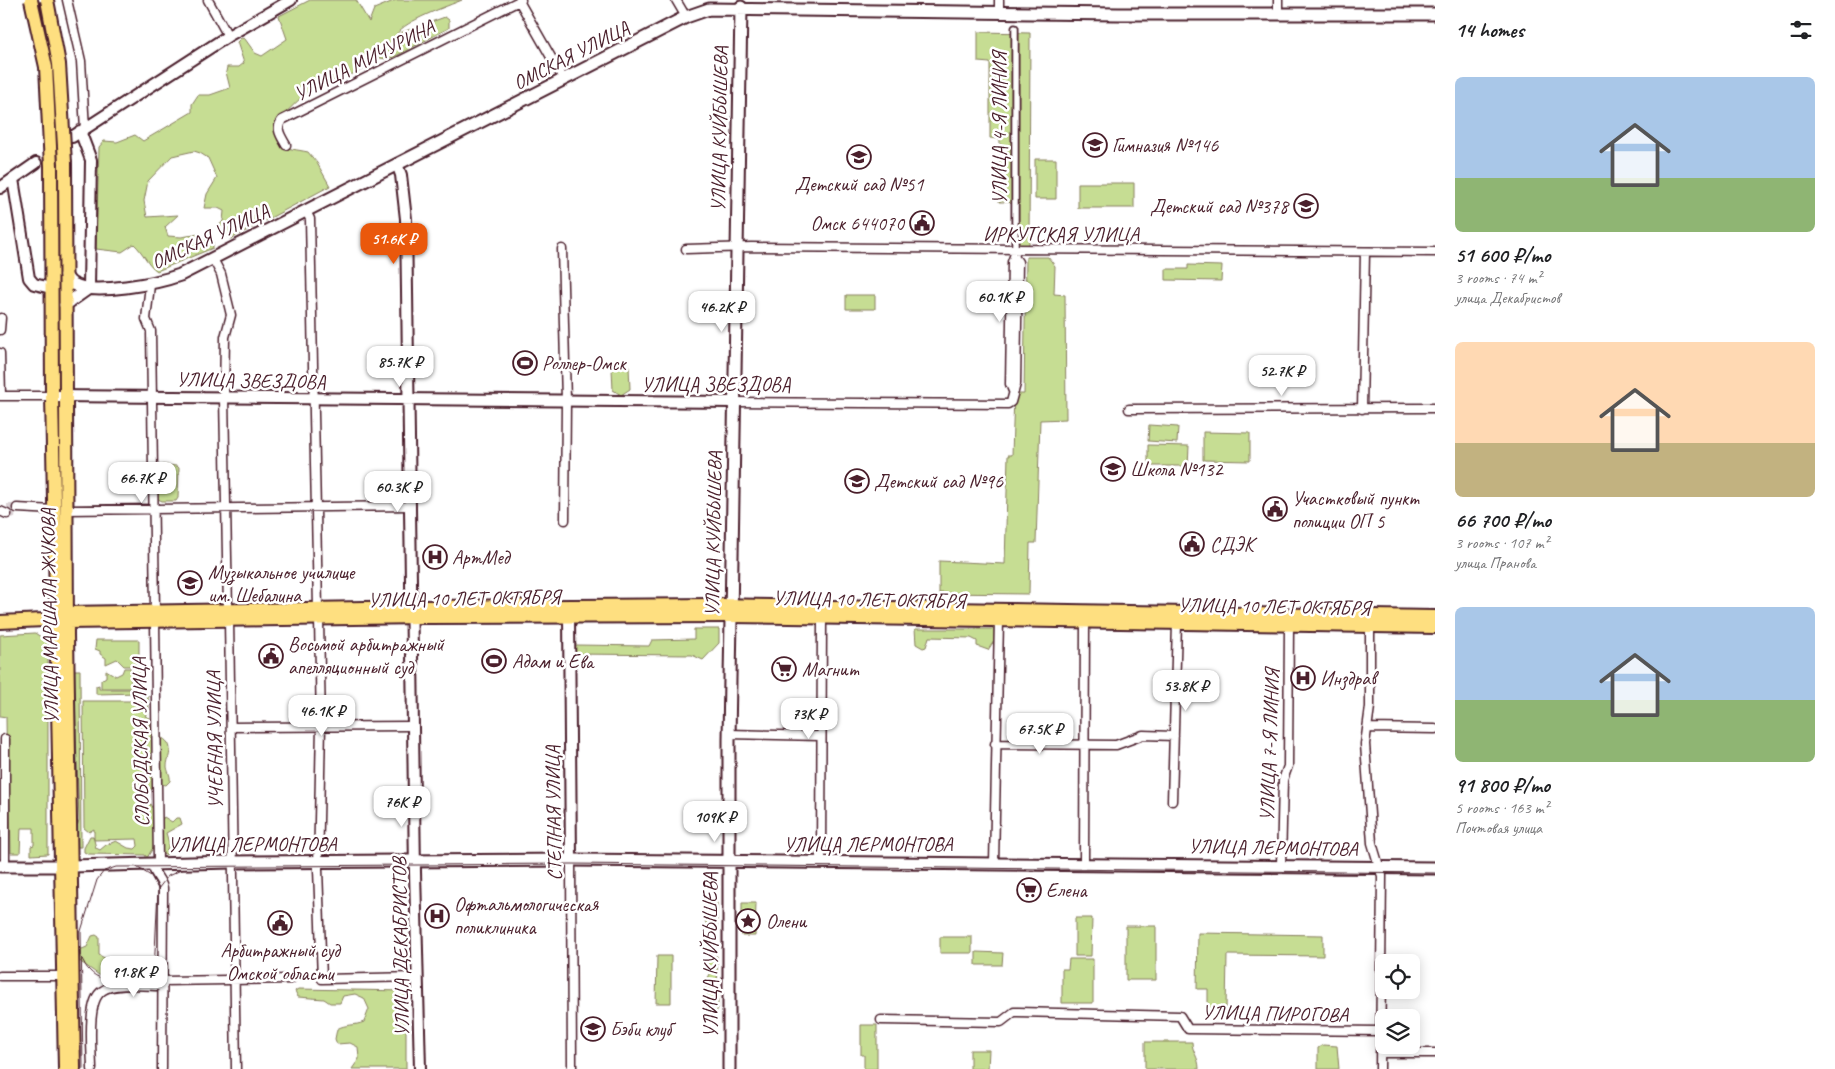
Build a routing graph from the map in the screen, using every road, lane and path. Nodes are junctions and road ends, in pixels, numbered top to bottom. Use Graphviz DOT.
graph roads {
  1 [pos="32,0"];
  2 [pos="47,0"];
  3 [pos="67,0"];
  4 [pos="208,0"];
  5 [pos="291,0"];
  6 [pos="676,0"];
  7 [pos="999,0"];
  8 [pos="1278,0"];
  9 [pos="520,1"];
  10 [pos="741,4"];
  11 [pos="999,13"];
  12 [pos="1278,13"];
  13 [pos="1435,14"];
  14 [pos="686,18"];
  15 [pos="1015,28"];
  16 [pos="228,36"];
  17 [pos="564,80"];
  18 [pos="79,132"];
  19 [pos="286,145"];
  20 [pos="36,163"];
  21 [pos="397,164"];
  22 [pos="13,179"];
  23 [pos="0,188"];
  24 [pos="306,211"];
  25 [pos="562,249"];
  26 [pos="686,249"];
  27 [pos="736,249"];
  28 [pos="1365,252"];
  29 [pos="1435,252"];
  30 [pos="1015,254"];
  31 [pos="212,259"];
  32 [pos="65,275"];
  33 [pos="150,284"];
  34 [pos="52,288"];
  35 [pos="89,288"];
  36 [pos="65,305"];
  37 [pos="1,318"];
  38 [pos="0,330"];
  39 [pos="0,353"];
  40 [pos="1,396"];
  41 [pos="59,396"];
  42 [pos="152,396"];
  43 [pos="224,397"];
  44 [pos="314,399"];
  45 [pos="408,400"];
  46 [pos="566,401"];
  47 [pos="734,402"];
  48 [pos="1011,402"];
  49 [pos="1362,408"];
  50 [pos="1435,408"];
  51 [pos="1130,409"];
  52 [pos="411,506"];
  53 [pos="317,508"];
  54 [pos="60,510"];
  55 [pos="154,510"];
  56 [pos="226,510"];
  57 [pos="17,511"];
  58 [pos="565,520"];
  59 [pos="731,611"];
  60 [pos="412,612"];
  61 [pos="319,614"];
  62 [pos="228,615"];
  63 [pos="155,616"];
  64 [pos="569,616"];
  65 [pos="822,617"];
  66 [pos="1435,617"];
  67 [pos="58,618"];
  68 [pos="999,620"];
  69 [pos="1085,621"];
  70 [pos="0,622"];
  71 [pos="1177,622"];
  72 [pos="1289,624"];
  73 [pos="1370,626"];
  74 [pos="1435,627"];
  75 [pos="321,726"];
  76 [pos="413,726"];
  77 [pos="231,727"];
  78 [pos="1368,728"];
  79 [pos="1435,728"];
  80 [pos="729,734"];
  81 [pos="820,736"];
  82 [pos="1174,736"];
  83 [pos="5,738"];
  84 [pos="995,744"];
  85 [pos="1085,744"];
  86 [pos="1172,801"];
  87 [pos="572,860"];
  88 [pos="415,861"];
  89 [pos="232,862"];
  90 [pos="320,862"];
  91 [pos="728,862"];
  92 [pos="155,863"];
  93 [pos="821,863"];
  94 [pos="994,864"];
  95 [pos="1084,864"];
  96 [pos="2,866"];
  97 [pos="66,866"];
  98 [pos="1281,866"];
  99 [pos="1379,867"];
  100 [pos="1435,868"];
  101 [pos="0,976"];
  102 [pos="68,976"];
  103 [pos="418,977"];
  104 [pos="291,979"];
  105 [pos="234,980"];
  106 [pos="162,984"];
  107 [pos="1380,1009"];
  108 [pos="880,1020"];
  109 [pos="74,1029"];
  110 [pos="91,1029"];
  111 [pos="1375,1031"];
  112 [pos="1420,1053"];
  113 [pos="1435,1053"];
  114 [pos="1380,1054"];
  115 [pos="65,1069"];
  116 [pos="74,1069"];
  117 [pos="92,1069"];
  118 [pos="162,1069"];
  119 [pos="236,1069"];
  120 [pos="420,1069"];
  121 [pos="572,1069"];
  122 [pos="729,1069"];
  123 [pos="1380,1069"];
  1 -- 34 [label="main road, УЛИЦА МАРШАЛА ЖУКОВА, bridge"];
  2 -- 32 [label="main road, УЛИЦА МАРШАЛА ЖУКОВА, bridge"];
  3 -- 18 [label="street"];
  4 -- 16 [label="street"];
  5 -- 16 [label="street"];
  6 -- 14 [label="street"];
  7 -- 11 [label="street"];
  8 -- 12 [label="street"];
  9 -- 17 [label="street"];
  9 -- 19 [label="street, УЛИЦА МИЧУРИНА"];
  10 -- 11 [label="main road, ОМСКАЯ УЛИЦА"];
  10 -- 14 [label="main road, ОМСКАЯ УЛИЦА"];
  10 -- 27 [label="main road, УЛИЦА КУЙБЫШЕВА"];
  11 -- 12 [label="main road, ОМСКАЯ УЛИЦА"];
  12 -- 13 [label="main road, ОМСКАЯ УЛИЦА"];
  14 -- 17 [label="main road, ОМСКАЯ УЛИЦА"];
  15 -- 30 [label="street, УЛИЦА 4-Я ЛИНИЯ"];
  16 -- 18 [label="street"];
  17 -- 21 [label="main road, ОМСКАЯ УЛИЦА"];
  18 -- 35 [label="street"];
  20 -- 22 [label="street"];
  21 -- 24 [label="main road, ОМСКАЯ УЛИЦА"];
  21 -- 45 [label="street, УЛИЦА ДЕКАБРИСТОВ"];
  22 -- 23 [label="street"];
  22 -- 34 [label="street"];
  24 -- 31 [label="main road, ОМСКАЯ УЛИЦА"];
  24 -- 44 [label="street"];
  25 -- 46 [label="street"];
  26 -- 27 [label="street, ИРКУТСКАЯ УЛИЦА"];
  27 -- 30 [label="street, ИРКУТСКАЯ УЛИЦА"];
  27 -- 47 [label="main road, УЛИЦА КУЙБЫШЕВА"];
  28 -- 29 [label="street, ИРКУТСКАЯ УЛИЦА"];
  28 -- 30 [label="street, ИРКУТСКАЯ УЛИЦА"];
  28 -- 49 [label="street"];
  30 -- 48 [label="street, УЛИЦА 4-Я ЛИНИЯ"];
  31 -- 33 [label="main road, ОМСКАЯ УЛИЦА"];
  31 -- 43 [label="street, УЧЕБНАЯ УЛИЦА"];
  32 -- 35 [label="main road, ОМСКАЯ УЛИЦА"];
  32 -- 36 [label="main road, УЛИЦА МАРШАЛА ЖУКОВА"];
  33 -- 35 [label="main road, ОМСКАЯ УЛИЦА"];
  33 -- 42 [label="street, СЛОБОДСКАЯ УЛИЦА"];
  34 -- 41 [label="main road, УЛИЦА МАРШАЛА ЖУКОВА"];
  35 -- 36 [label="main road"];
  36 -- 41 [label="main road, УЛИЦА МАРШАЛА ЖУКОВА"];
  37 -- 38 [label="street"];
  39 -- 40 [label="street"];
  40 -- 41 [label="street, УЛИЦА ЗВЕЗДОВА"];
  41 -- 42 [label="street, УЛИЦА ЗВЕЗДОВА"];
  41 -- 54 [label="main road, УЛИЦА МАРШАЛА ЖУКОВА"];
  42 -- 43 [label="street, УЛИЦА ЗВЕЗДОВА"];
  42 -- 55 [label="street, СЛОБОДСКАЯ УЛИЦА"];
  43 -- 44 [label="street, УЛИЦА ЗВЕЗДОВА"];
  43 -- 56 [label="street, УЧЕБНАЯ УЛИЦА"];
  44 -- 45 [label="street, УЛИЦА ЗВЕЗДОВА"];
  44 -- 53 [label="street"];
  45 -- 46 [label="street, УЛИЦА ЗВЕЗДОВА"];
  45 -- 52 [label="street, УЛИЦА ДЕКАБРИСТОВ"];
  46 -- 47 [label="street, УЛИЦА ЗВЕЗДОВА"];
  46 -- 58 [label="street"];
  47 -- 48 [label="street, УЛИЦА ЗВЕЗДОВА"];
  47 -- 59 [label="main road, УЛИЦА КУЙБЫШЕВА"];
  49 -- 50 [label="street"];
  49 -- 51 [label="street"];
  52 -- 53 [label="street"];
  52 -- 60 [label="street, УЛИЦА ДЕКАБРИСТОВ"];
  53 -- 56 [label="street"];
  53 -- 61 [label="street"];
  54 -- 55 [label="street"];
  54 -- 57 [label="street"];
  54 -- 67 [label="main road, УЛИЦА МАРШАЛА ЖУКОВА"];
  55 -- 56 [label="street"];
  55 -- 63 [label="street, СЛОБОДСКАЯ УЛИЦА"];
  56 -- 62 [label="street, УЧЕБНАЯ УЛИЦА"];
  59 -- 60 [label="main road, УЛИЦА 10 ЛЕТ ОКТЯБРЯ"];
  59 -- 64 [label="main road, УЛИЦА 10 ЛЕТ ОКТЯБРЯ"];
  59 -- 65 [label="main road, УЛИЦА 10 ЛЕТ ОКТЯБРЯ"];
  59 -- 66 [label="main road, УЛИЦА 10 ЛЕТ ОКТЯБРЯ"];
  59 -- 80 [label="main road, УЛИЦА КУЙБЫШЕВА"];
  60 -- 61 [label="main road, УЛИЦА 10 ЛЕТ ОКТЯБРЯ"];
  60 -- 64 [label="main road, УЛИЦА 10 ЛЕТ ОКТЯБРЯ"];
  60 -- 76 [label="street, УЛИЦА ДЕКАБРИСТОВ"];
  61 -- 62 [label="main road, УЛИЦА 10 ЛЕТ ОКТЯБРЯ"];
  61 -- 75 [label="street"];
  62 -- 63 [label="main road, УЛИЦА 10 ЛЕТ ОКТЯБРЯ"];
  62 -- 77 [label="street, УЧЕБНАЯ УЛИЦА"];
  63 -- 67 [label="main road, УЛИЦА 10 ЛЕТ ОКТЯБРЯ"];
  63 -- 92 [label="street, СЛОБОДСКАЯ УЛИЦА"];
  64 -- 87 [label="street, СТЕПНАЯ УЛИЦА"];
  65 -- 68 [label="main road, УЛИЦА 10 ЛЕТ ОКТЯБРЯ"];
  65 -- 81 [label="street"];
  67 -- 70 [label="main road, УЛИЦА 10 ЛЕТ ОКТЯБРЯ"];
  67 -- 97 [label="main road, УЛИЦА МАРШАЛА ЖУКОВА"];
  68 -- 69 [label="main road, УЛИЦА 10 ЛЕТ ОКТЯБРЯ"];
  68 -- 84 [label="street"];
  69 -- 71 [label="main road, УЛИЦА 10 ЛЕТ ОКТЯБРЯ"];
  69 -- 85 [label="street"];
  71 -- 72 [label="main road, УЛИЦА 10 ЛЕТ ОКТЯБРЯ"];
  71 -- 82 [label="street"];
  72 -- 73 [label="main road, УЛИЦА 10 ЛЕТ ОКТЯБРЯ"];
  72 -- 98 [label="street, УЛИЦА 7-Я ЛИНИЯ"];
  73 -- 74 [label="main road, УЛИЦА 10 ЛЕТ ОКТЯБРЯ"];
  73 -- 78 [label="street"];
  75 -- 76 [label="street"];
  75 -- 77 [label="street"];
  75 -- 90 [label="street"];
  76 -- 88 [label="street, УЛИЦА ДЕКАБРИСТОВ"];
  77 -- 89 [label="street, УЧЕБНАЯ УЛИЦА"];
  78 -- 79 [label="street"];
  78 -- 99 [label="street"];
  80 -- 81 [label="street"];
  80 -- 91 [label="main road, УЛИЦА КУЙБЫШЕВА"];
  81 -- 93 [label="street"];
  82 -- 85 [label="street"];
  82 -- 86 [label="street"];
  83 -- 96 [label="street"];
  84 -- 85 [label="street"];
  84 -- 94 [label="street"];
  85 -- 95 [label="street"];
  87 -- 88 [label="main road, УЛИЦА ЛЕРМОНТОВА"];
  87 -- 91 [label="main road, УЛИЦА ЛЕРМОНТОВА"];
  87 -- 121 [label="street, СТЕПНАЯ УЛИЦА"];
  88 -- 90 [label="main road, УЛИЦА ЛЕРМОНТОВА"];
  88 -- 103 [label="street, УЛИЦА ДЕКАБРИСТОВ"];
  89 -- 90 [label="main road, УЛИЦА ЛЕРМОНТОВА"];
  89 -- 92 [label="main road, УЛИЦА ЛЕРМОНТОВА"];
  89 -- 105 [label="street, УЧЕБНАЯ УЛИЦА"];
  90 -- 103 [label="street"];
  91 -- 93 [label="main road, УЛИЦА ЛЕРМОНТОВА"];
  91 -- 122 [label="main road, УЛИЦА КУЙБЫШЕВА"];
  92 -- 97 [label="main road, УЛИЦА ЛЕРМОНТОВА"];
  92 -- 106 [label="street, СЛОБОДСКАЯ УЛИЦА"];
  93 -- 94 [label="main road, УЛИЦА ЛЕРМОНТОВА"];
  94 -- 95 [label="main road, УЛИЦА ЛЕРМОНТОВА"];
  95 -- 98 [label="main road, УЛИЦА ЛЕРМОНТОВА"];
  96 -- 97 [label="main road, УЛИЦА ЛЕРМОНТОВА"];
  97 -- 102 [label="main road, УЛИЦА МАРШАЛА ЖУКОВА"];
  98 -- 99 [label="main road, УЛИЦА ЛЕРМОНТОВА"];
  99 -- 100 [label="main road, УЛИЦА ЛЕРМОНТОВА"];
  99 -- 107 [label="street"];
  101 -- 102 [label="street"];
  102 -- 109 [label="main road, УЛИЦА МАРШАЛА ЖУКОВА"];
  102 -- 115 [label="main road, УЛИЦА МАРШАЛА ЖУКОВА"];
  103 -- 120 [label="street, УЛИЦА ДЕКАБРИСТОВ"];
  104 -- 105 [label="street"];
  105 -- 106 [label="street"];
  105 -- 119 [label="street, УЧЕБНАЯ УЛИЦА"];
  106 -- 110 [label="street"];
  106 -- 118 [label="street, СЛОБОДСКАЯ УЛИЦА"];
  108 -- 111 [label="street, УЛИЦА ПИРОГОВА"];
  109 -- 110 [label="street"];
  109 -- 116 [label="main road, УЛИЦА МАРШАЛА ЖУКОВА"];
  110 -- 117 [label="street"];
  112 -- 113 [label="street"];
  114 -- 123 [label="street"];
}
